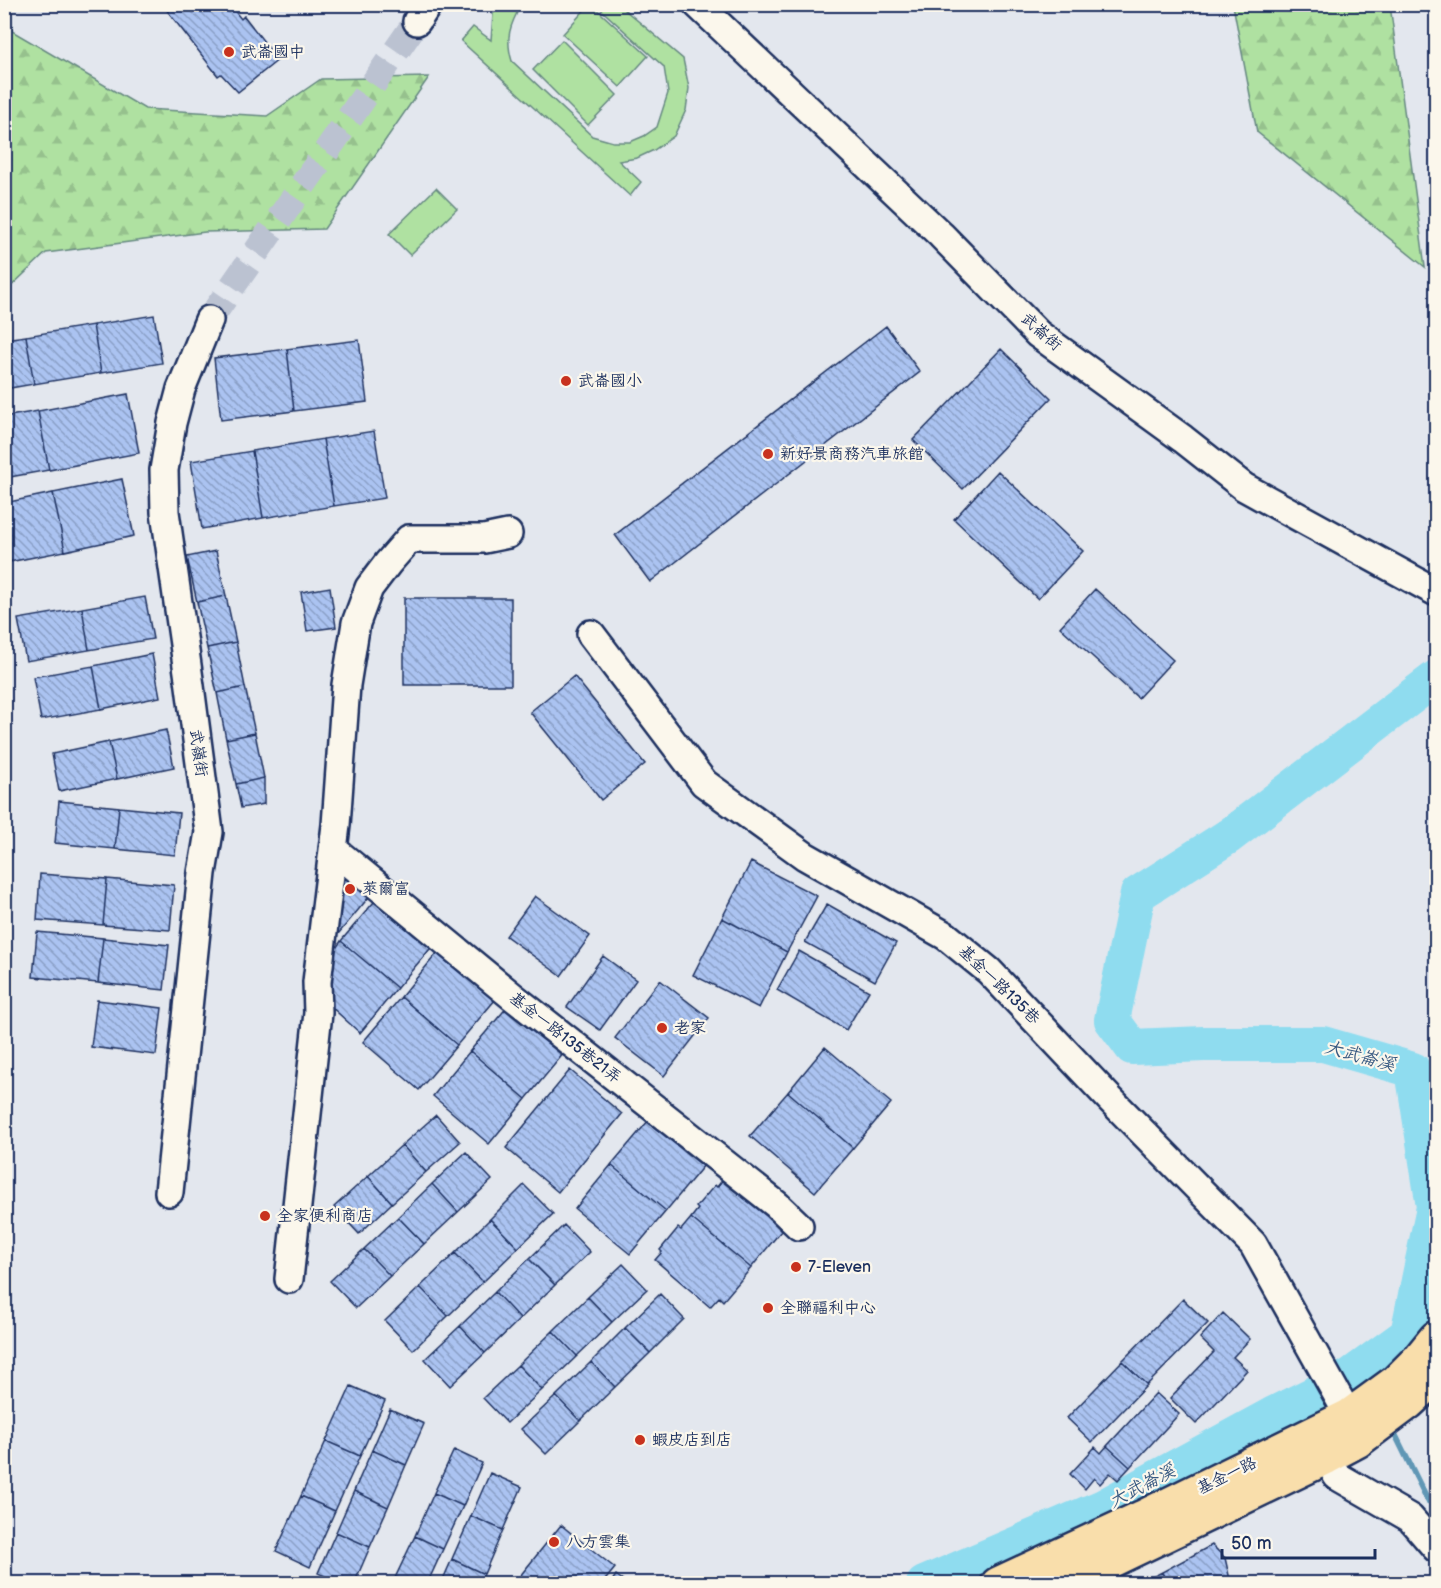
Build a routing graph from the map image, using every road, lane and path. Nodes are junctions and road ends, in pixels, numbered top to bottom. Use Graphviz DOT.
graph roads {
  1 [pos="697,4"];
  2 [pos="209,320"];
  3 [pos="508,534"];
  4 [pos="1437,592"];
  5 [pos="591,634"];
  6 [pos="333,849"];
  7 [pos="169,1192"];
  8 [pos="799,1226"];
  9 [pos="289,1279"];
  10 [pos="1437,1338"];
  11 [pos="1437,1377"];
  12 [pos="1344,1407"];
  13 [pos="1327,1457"];
  14 [pos="1437,1548"];
  15 [pos="998,1584"];
  16 [pos="1062,1584"];
  1 -- 4 [label="street, 武崙街"];
  2 -- 7 [label="street, 武嶺街"];
  3 -- 6 [label="street"];
  5 -- 12 [label="street, 基金一路135巷"];
  6 -- 8 [label="street, 基金一路135巷21弄"];
  6 -- 9 [label="street"];
  10 -- 12 [label="main road, 基金一路"];
  11 -- 13 [label="main road, 基金一路"];
  12 -- 13 [label="street"];
  12 -- 15 [label="main road, 基金一路"];
  13 -- 14 [label="street"];
  13 -- 16 [label="main road, 基金一路"];
}
